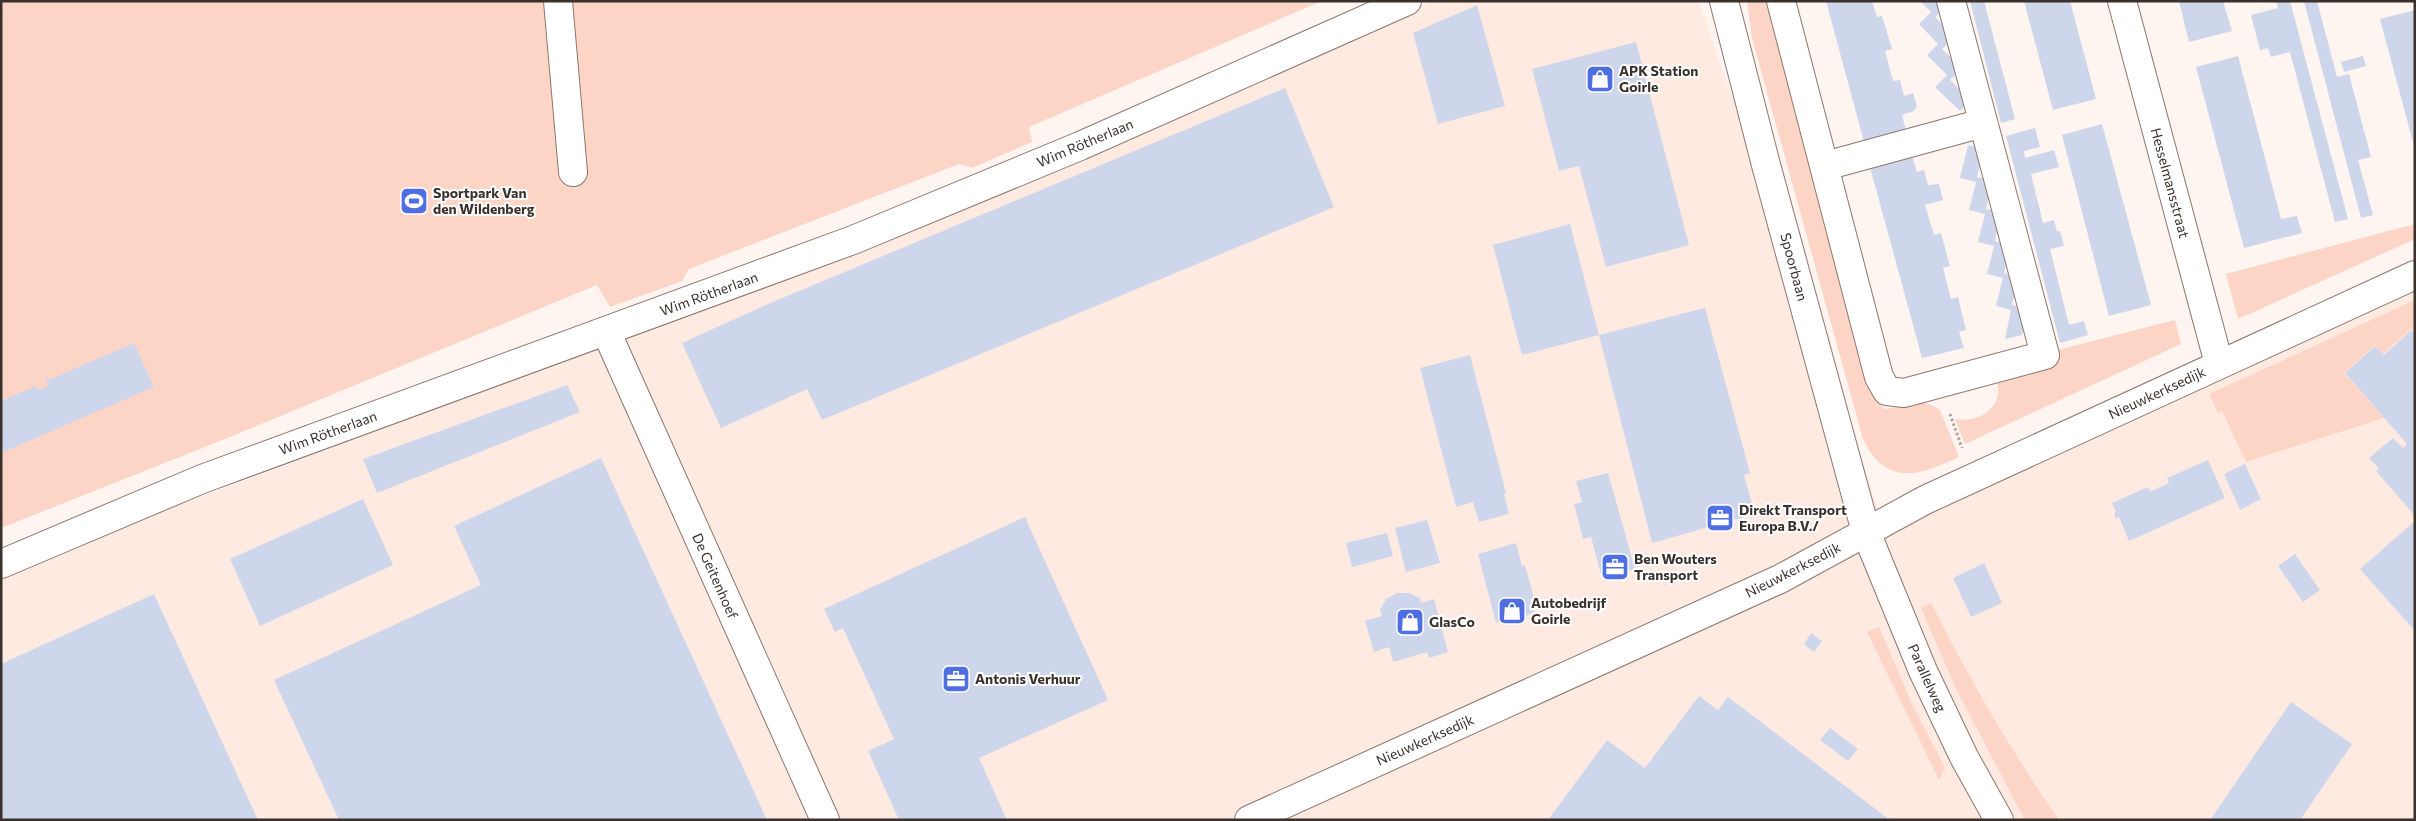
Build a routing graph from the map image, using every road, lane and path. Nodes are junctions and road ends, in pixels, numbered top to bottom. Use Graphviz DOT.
graph roads {
  1 [pos="558,1"];
  2 [pos="1407,1"];
  3 [pos="1724,1"];
  4 [pos="1781,1"];
  5 [pos="1951,1"];
  6 [pos="2122,1"];
  7 [pos="1983,123"];
  8 [pos="1825,166"];
  9 [pos="573,172"];
  10 [pos="2415,275"];
  11 [pos="606,332"];
  12 [pos="2219,364"];
  13 [pos="1938,383"];
  14 [pos="1973,477"];
  15 [pos="1866,532"];
  16 [pos="1,564"];
  17 [pos="825,820"];
  18 [pos="1249,820"];
  19 [pos="1999,820"];
  1 -- 9 [label="street"];
  2 -- 11 [label="street, Wim Rötherlaan"];
  3 -- 15 [label="street, Spoorbaan"];
  4 -- 8 [label="street"];
  5 -- 7 [label="street"];
  6 -- 12 [label="street, Hesselmansstraat"];
  7 -- 8 [label="street"];
  7 -- 13 [label="street"];
  8 -- 13 [label="street"];
  10 -- 12 [label="street, Nieuwkerksedijk"];
  11 -- 16 [label="street, Wim Rötherlaan"];
  11 -- 17 [label="street, De Geitenhoef"];
  12 -- 14 [label="street, Nieuwkerksedijk"];
  13 -- 14 [label="path"];
  14 -- 15 [label="street, Nieuwkerksedijk"];
  15 -- 18 [label="street, Nieuwkerksedijk"];
  15 -- 19 [label="street, Parallelweg"];
}
